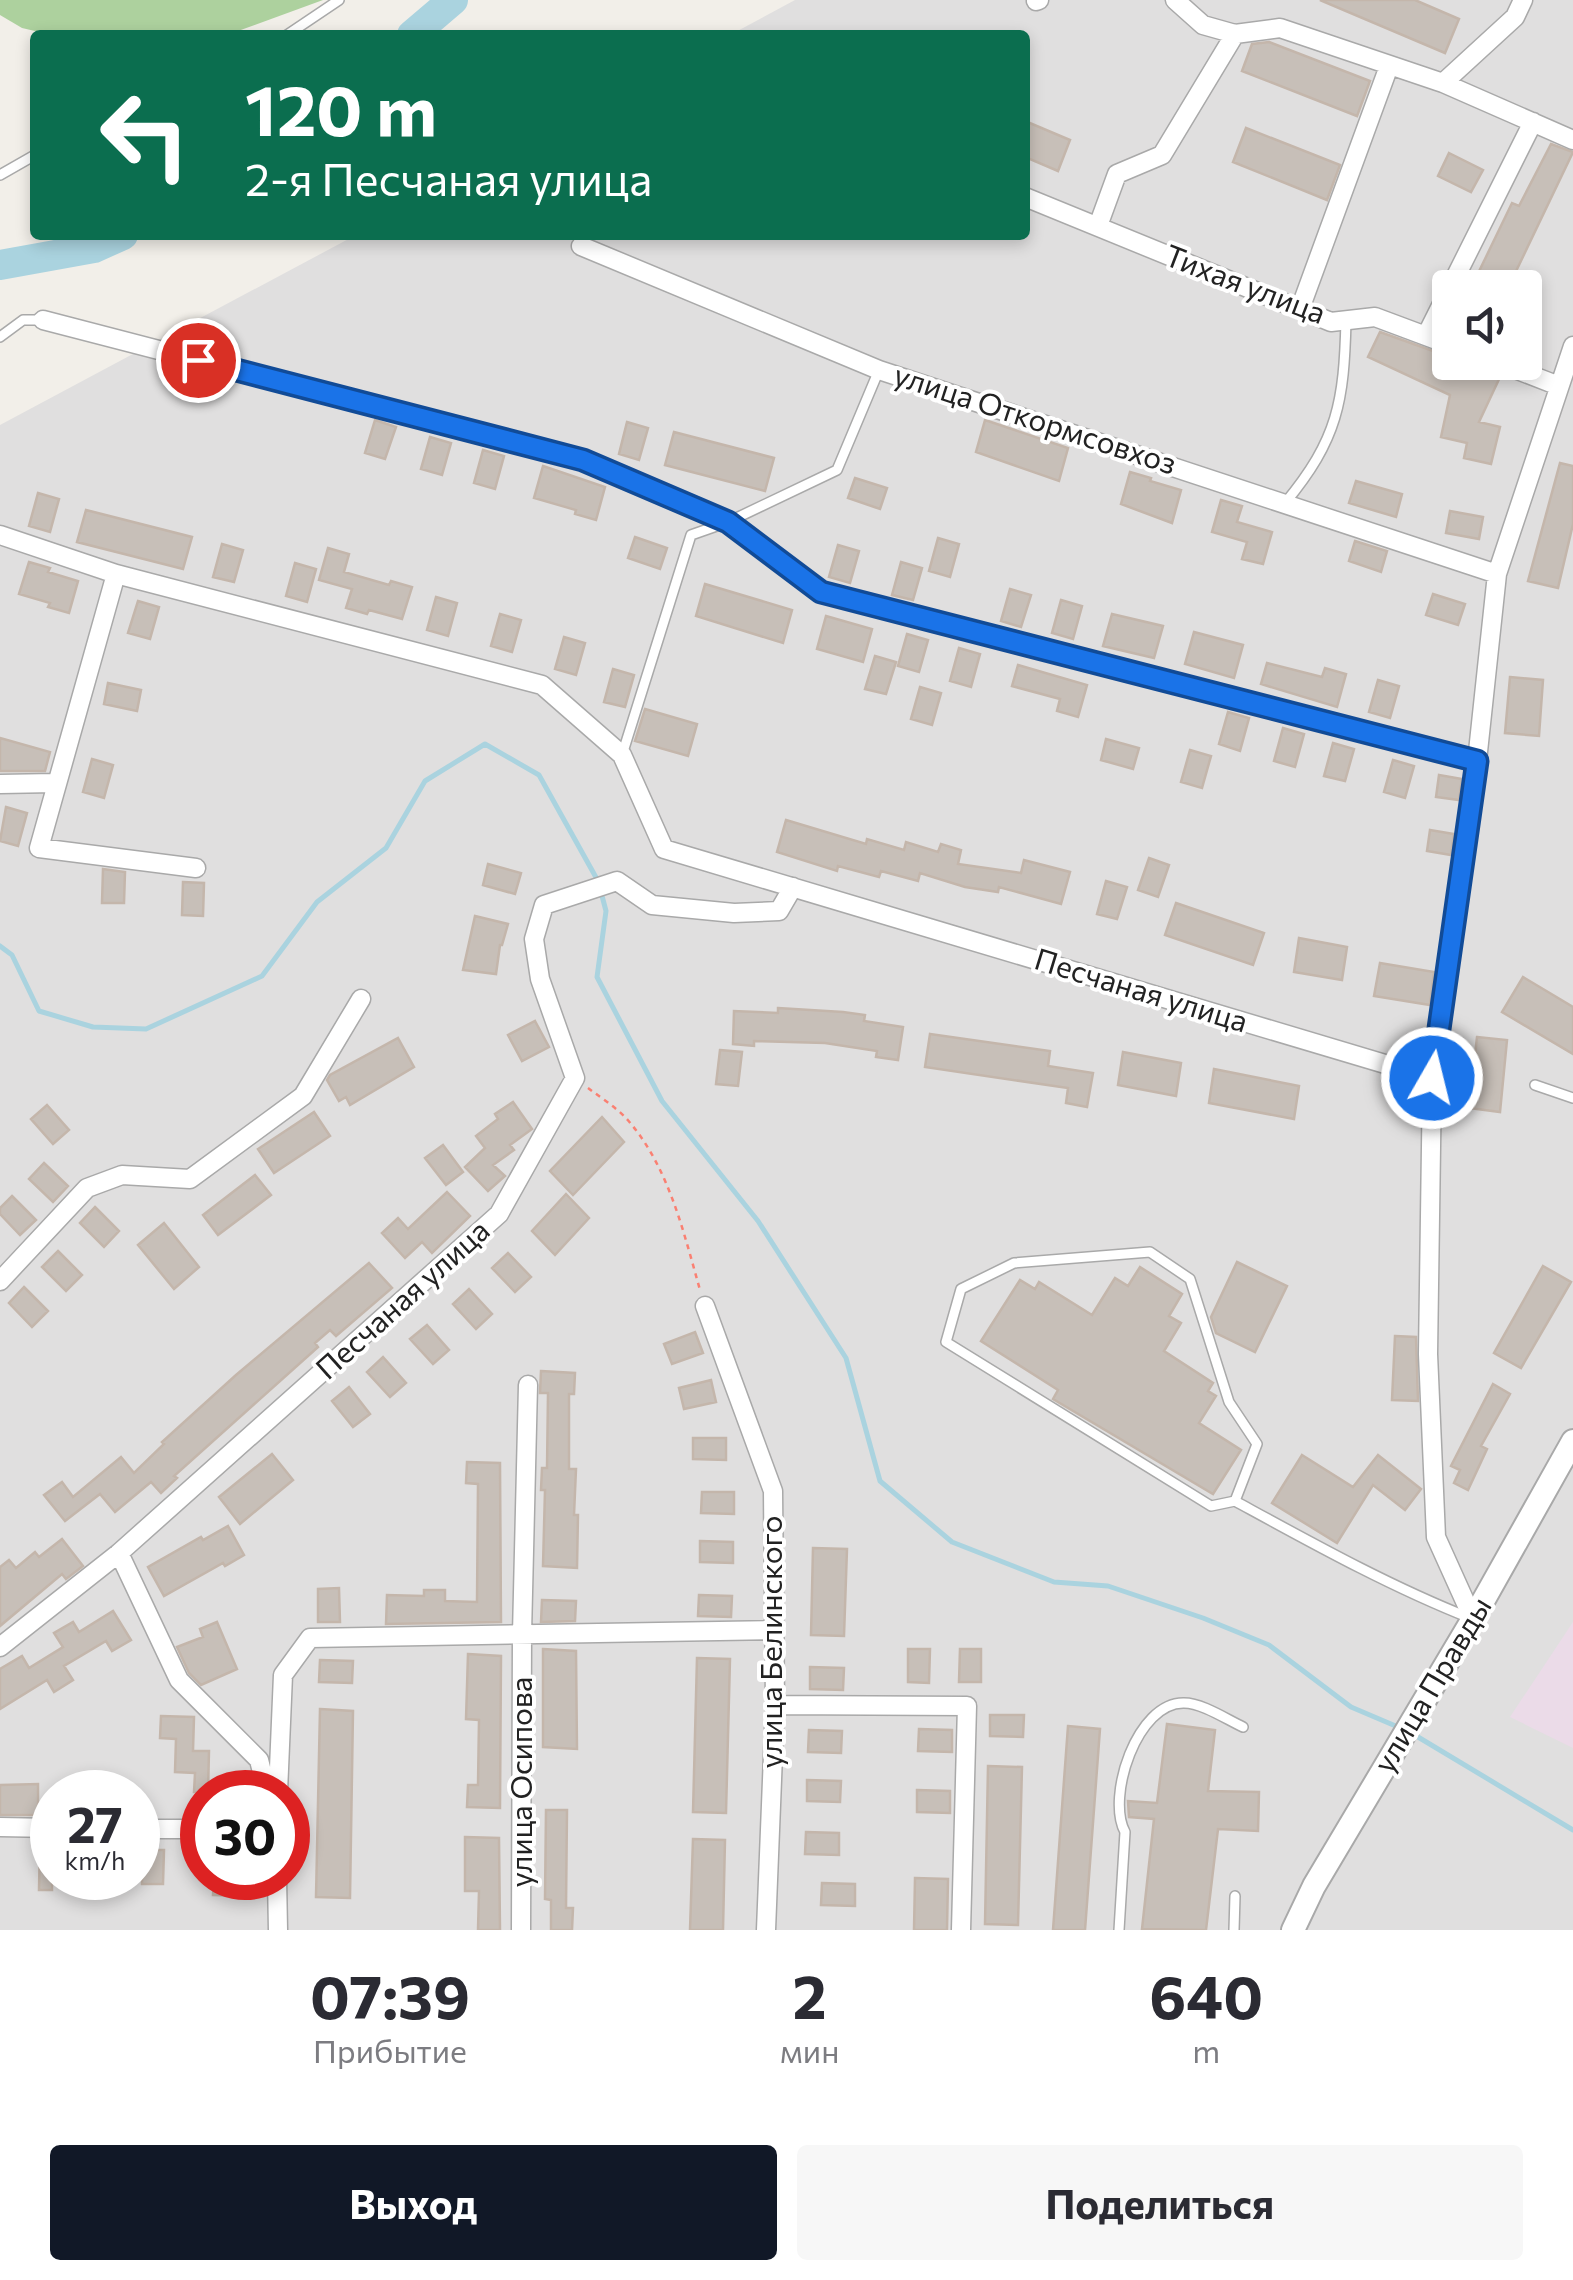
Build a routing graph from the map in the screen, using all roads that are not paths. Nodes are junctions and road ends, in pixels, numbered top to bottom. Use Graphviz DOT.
graph roads {
  1 [pos="338,0"];
  2 [pos="1175,0"];
  3 [pos="1523,0"];
  4 [pos="294,30"];
  5 [pos="1235,34"];
  6 [pos="1388,66"];
  7 [pos="1443,83"];
  8 [pos="1533,122"];
  9 [pos="1573,140"];
  10 [pos="30,159"];
  11 [pos="0,175"];
  12 [pos="1030,198"];
  13 [pos="1098,226"];
  14 [pos="580,246"];
  15 [pos="1459,270"];
  16 [pos="1300,309"];
  17 [pos="43,320"];
  18 [pos="1346,320"];
  19 [pos="1432,324"];
  20 [pos="1426,336"];
  21 [pos="0,337"];
  22 [pos="1432,338"];
  23 [pos="1573,346"];
  24 [pos="879,370"];
  25 [pos="1542,380"];
  26 [pos="1559,386"];
  27 [pos="1285,503"];
  28 [pos="728,522"];
  29 [pos="0,536"];
  30 [pos="116,574"];
  31 [pos="1497,574"];
  32 [pos="622,755"];
  33 [pos="1477,761"];
  34 [pos="55,782"];
  35 [pos="0,784"];
  36 [pos="196,868"];
  37 [pos="792,887"];
  38 [pos="360,999"];
  39 [pos="1432,1078"];
  40 [pos="1535,1085"];
  41 [pos="1573,1098"];
  42 [pos="0,1281"];
  43 [pos="705,1306"];
  44 [pos="528,1385"];
  45 [pos="1573,1441"];
  46 [pos="1235,1501"];
  47 [pos="119,1553"];
  48 [pos="1473,1619"];
  49 [pos="773,1630"];
  50 [pos="522,1634"];
  51 [pos="0,1647"];
  52 [pos="774,1705"];
  53 [pos="1243,1727"];
  54 [pos="262,1770"];
  55 [pos="279,1770"];
  56 [pos="0,1828"];
  57 [pos="30,1828"];
  58 [pos="1235,1896"];
  59 [pos="277,1900"];
  60 [pos="278,1930"];
  61 [pos="522,1930"];
  62 [pos="766,1930"];
  63 [pos="961,1930"];
  64 [pos="1119,1930"];
  65 [pos="1234,1930"];
  66 [pos="1293,1930"];
  1 -- 4 [label="lane"];
  2 -- 5 [label="street"];
  3 -- 7 [label="street"];
  5 -- 6 [label="street"];
  5 -- 13 [label="street"];
  6 -- 7 [label="street"];
  6 -- 16 [label="street"];
  7 -- 8 [label="street"];
  8 -- 9 [label="street"];
  8 -- 15 [label="street"];
  10 -- 11 [label="lane"];
  12 -- 13 [label="street, Тихая улица"];
  13 -- 16 [label="street, Тихая улица"];
  14 -- 24 [label="street, улица Откормсовхоз"];
  16 -- 18 [label="street, Тихая улица"];
  17 -- 21 [label="lane"];
  17 -- 28 [label="street"];
  18 -- 20 [label="street, Тихая улица"];
  18 -- 27 [label="lane"];
  19 -- 20 [label="street"];
  20 -- 22 [label="street, Тихая улица"];
  23 -- 26 [label="street"];
  24 -- 27 [label="street, улица Откормсовхоз"];
  24 -- 28 [label="lane"];
  25 -- 26 [label="street"];
  26 -- 31 [label="street"];
  27 -- 31 [label="street, улица Откормсовхоз"];
  28 -- 32 [label="lane"];
  28 -- 33 [label="street"];
  29 -- 30 [label="street, Песчаная улица"];
  30 -- 32 [label="street, Песчаная улица"];
  30 -- 34 [label="street"];
  31 -- 33 [label="street"];
  32 -- 37 [label="street, Песчаная улица"];
  33 -- 39 [label="street"];
  34 -- 35 [label="street"];
  34 -- 36 [label="street"];
  37 -- 39 [label="street, Песчаная улица"];
  37 -- 47 [label="street, Песчаная улица"];
  38 -- 42 [label="street"];
  39 -- 48 [label="street"];
  40 -- 41 [label="lane"];
  43 -- 49 [label="street, улица Белинского"];
  44 -- 50 [label="street, улица Осипова"];
  45 -- 48 [label="street, улица Правды"];
  46 -- 46 [label="lane"];
  46 -- 48 [label="lane"];
  47 -- 51 [label="street, Песчаная улица"];
  47 -- 54 [label="street"];
  48 -- 66 [label="street, улица Правды"];
  49 -- 50 [label="street, улица Осипова"];
  49 -- 52 [label="street, улица Белинского"];
  50 -- 55 [label="street, улица Осипова"];
  50 -- 61 [label="street, улица Осипова"];
  52 -- 62 [label="street, улица Белинского"];
  52 -- 63 [label="street"];
  53 -- 64 [label="lane"];
  56 -- 57 [label="street"];
  58 -- 65 [label="lane"];
  59 -- 60 [label="street"];
}
